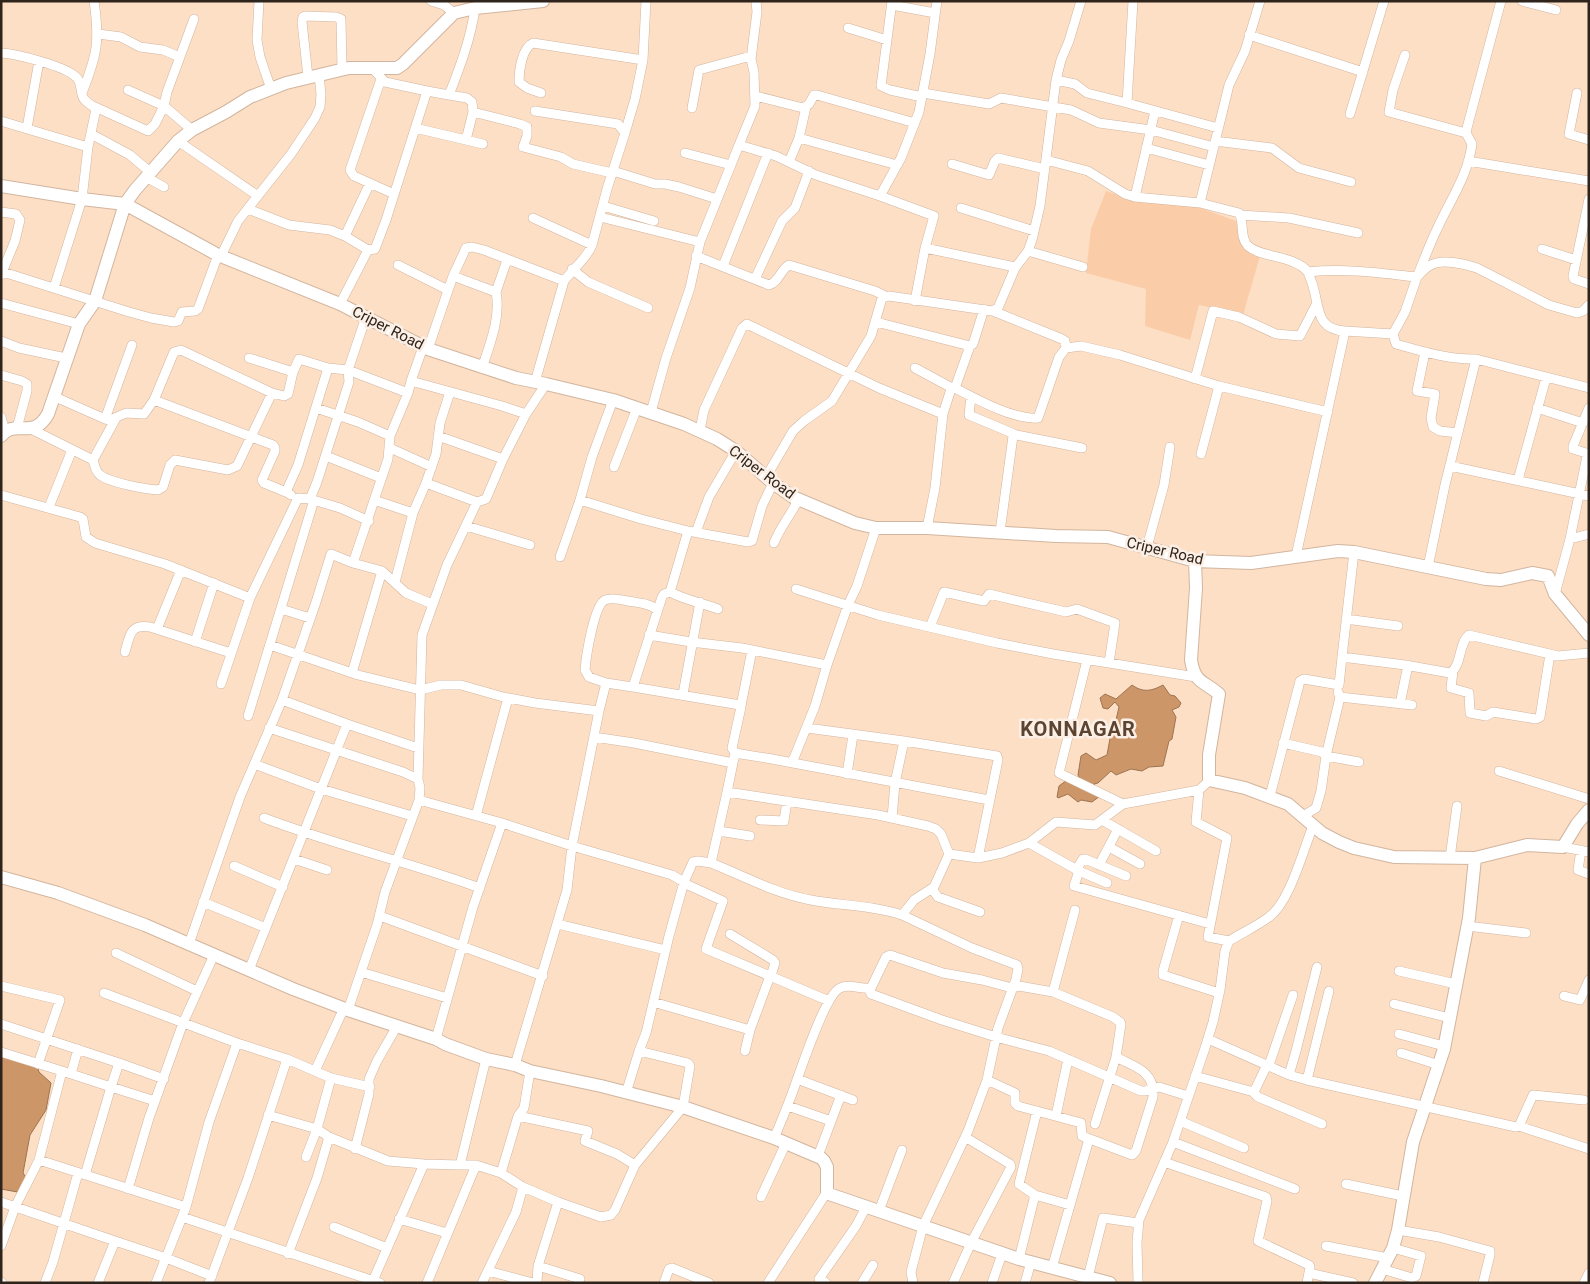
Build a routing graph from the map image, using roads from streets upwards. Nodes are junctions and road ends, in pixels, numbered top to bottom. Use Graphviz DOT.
graph roads {
  1 [pos="94,1"];
  2 [pos="259,1"];
  3 [pos="431,1"];
  4 [pos="646,1"];
  5 [pos="756,1"];
  6 [pos="936,1"];
  7 [pos="1081,1"];
  8 [pos="1133,1"];
  9 [pos="1260,1"];
  10 [pos="1384,1"];
  11 [pos="1501,1"];
  12 [pos="1522,1"];
  13 [pos="536,2"];
  14 [pos="892,3"];
  15 [pos="474,8"];
  16 [pos="1556,10"];
  17 [pos="454,13"];
  18 [pos="935,13"];
  19 [pos="194,19"];
  20 [pos="848,28"];
  21 [pos="98,34"];
  22 [pos="1250,35"];
  23 [pos="887,40"];
  24 [pos="1,53"];
  25 [pos="1405,55"];
  26 [pos="751,56"];
  27 [pos="180,57"];
  28 [pos="643,60"];
  29 [pos="39,61"];
  30 [pos="342,69"];
  31 [pos="1363,72"];
  32 [pos="377,74"];
  33 [pos="313,76"];
  34 [pos="1056,80"];
  35 [pos="271,89"];
  36 [pos="128,90"];
  37 [pos="427,91"];
  38 [pos="541,93"];
  39 [pos="1577,93"];
  40 [pos="82,94"];
  41 [pos="450,95"];
  42 [pos="923,95"];
  43 [pos="756,96"];
  44 [pos="1127,104"];
  45 [pos="93,106"];
  46 [pos="164,106"];
  47 [pos="806,107"];
  48 [pos="692,108"];
  49 [pos="1052,108"];
  50 [pos="536,111"];
  51 [pos="1155,111"];
  52 [pos="473,112"];
  53 [pos="1350,114"];
  54 [pos="1,121"];
  55 [pos="915,123"];
  56 [pos="27,128"];
  57 [pos="415,128"];
  58 [pos="1218,128"];
  59 [pos="192,130"];
  60 [pos="1150,130"];
  61 [pos="1466,133"];
  62 [pos="91,134"];
  63 [pos="626,134"];
  64 [pos="799,138"];
  65 [pos="466,140"];
  66 [pos="1589,140"];
  67 [pos="178,141"];
  68 [pos="482,144"];
  69 [pos="1214,144"];
  70 [pos="739,145"];
  71 [pos="88,147"];
  72 [pos="1146,148"];
  73 [pos="685,152"];
  74 [pos="768,153"];
  75 [pos="1468,161"];
  76 [pos="789,162"];
  77 [pos="952,164"];
  78 [pos="731,165"];
  79 [pos="897,165"];
  80 [pos="1046,165"];
  81 [pos="1209,165"];
  82 [pos="809,171"];
  83 [pos="613,172"];
  84 [pos="148,175"];
  85 [pos="1589,181"];
  86 [pos="1351,182"];
  87 [pos="370,183"];
  88 [pos="1,186"];
  89 [pos="164,187"];
  90 [pos="394,194"];
  91 [pos="258,196"];
  92 [pos="880,196"];
  93 [pos="1135,197"];
  94 [pos="82,199"];
  95 [pos="717,199"];
  96 [pos="1589,199"];
  97 [pos="1200,203"];
  98 [pos="125,204"];
  99 [pos="603,206"];
  100 [pos="961,208"];
  101 [pos="248,209"];
  102 [pos="1,212"];
  103 [pos="1240,215"];
  104 [pos="600,217"];
  105 [pos="532,218"];
  106 [pos="654,221"];
  107 [pos="1034,231"];
  108 [pos="1358,233"];
  109 [pos="345,236"];
  110 [pos="700,242"];
  111 [pos="592,245"];
  112 [pos="925,248"];
  113 [pos="368,250"];
  114 [pos="1542,250"];
  115 [pos="1028,251"];
  116 [pos="220,255"];
  117 [pos="696,256"];
  118 [pos="507,260"];
  119 [pos="1576,260"];
  120 [pos="398,266"];
  121 [pos="723,266"];
  122 [pos="1016,267"];
  123 [pos="1083,267"];
  124 [pos="572,269"];
  125 [pos="1308,272"];
  126 [pos="2,273"];
  127 [pos="453,276"];
  128 [pos="1416,277"];
  129 [pos="754,280"];
  130 [pos="564,281"];
  131 [pos="1589,284"];
  132 [pos="54,288"];
  133 [pos="448,290"];
  134 [pos="496,292"];
  135 [pos="885,296"];
  136 [pos="95,301"];
  137 [pos="915,301"];
  138 [pos="1,302"];
  139 [pos="340,304"];
  140 [pos="1317,304"];
  141 [pos="1589,305"];
  142 [pos="648,308"];
  143 [pos="988,310"];
  144 [pos="366,317"];
  145 [pos="876,322"];
  146 [pos="79,324"];
  147 [pos="1345,332"];
  148 [pos="1393,334"];
  149 [pos="1,342"];
  150 [pos="132,345"];
  151 [pos="970,346"];
  152 [pos="425,348"];
  153 [pos="1066,348"];
  154 [pos="1425,352"];
  155 [pos="66,358"];
  156 [pos="249,358"];
  157 [pos="1476,360"];
  158 [pos="328,368"];
  159 [pos="482,368"];
  160 [pos="915,368"];
  161 [pos="348,370"];
  162 [pos="293,372"];
  163 [pos="848,372"];
  164 [pos="1,375"];
  165 [pos="1194,378"];
  166 [pos="1546,378"];
  167 [pos="411,381"];
  168 [pos="540,383"];
  169 [pos="1219,386"];
  170 [pos="953,388"];
  171 [pos="1589,388"];
  172 [pos="450,392"];
  173 [pos="408,393"];
  174 [pos="272,394"];
  175 [pos="53,396"];
  176 [pos="971,397"];
  177 [pos="154,400"];
  178 [pos="613,400"];
  179 [pos="316,408"];
  180 [pos="637,408"];
  181 [pos="1538,408"];
  182 [pos="1589,408"];
  183 [pos="651,412"];
  184 [pos="1328,412"];
  185 [pos="526,414"];
  186 [pos="943,414"];
  187 [pos="338,415"];
  188 [pos="1,417"];
  189 [pos="116,418"];
  190 [pos="105,419"];
  191 [pos="1583,423"];
  192 [pos="31,429"];
  193 [pos="700,430"];
  194 [pos="8,432"];
  195 [pos="1012,434"];
  196 [pos="1458,434"];
  197 [pos="390,436"];
  198 [pos="438,436"];
  199 [pos="251,437"];
  200 [pos="1170,447"];
  201 [pos="390,448"];
  202 [pos="1082,448"];
  203 [pos="72,450"];
  204 [pos="736,451"];
  205 [pos="1201,454"];
  206 [pos="326,456"];
  207 [pos="503,459"];
  208 [pos="93,460"];
  209 [pos="1450,466"];
  210 [pos="432,467"];
  211 [pos="614,468"];
  212 [pos="381,478"];
  213 [pos="770,480"];
  214 [pos="1518,480"];
  215 [pos="426,483"];
  216 [pos="286,492"];
  217 [pos="1,495"];
  218 [pos="1584,495"];
  219 [pos="298,498"];
  220 [pos="312,500"];
  221 [pos="374,500"];
  222 [pos="580,500"];
  223 [pos="798,500"];
  224 [pos="477,502"];
  225 [pos="49,508"];
  226 [pos="413,513"];
  227 [pos="369,521"];
  228 [pos="466,526"];
  229 [pos="876,528"];
  230 [pos="927,528"];
  231 [pos="692,532"];
  232 [pos="1000,532"];
  233 [pos="1589,534"];
  234 [pos="1570,539"];
  235 [pos="774,543"];
  236 [pos="530,546"];
  237 [pos="1147,547"];
  238 [pos="1354,552"];
  239 [pos="1296,556"];
  240 [pos="560,557"];
  241 [pos="1195,561"];
  242 [pos="354,563"];
  243 [pos="1428,567"];
  244 [pos="181,570"];
  245 [pos="382,571"];
  246 [pos="395,582"];
  247 [pos="214,584"];
  248 [pos="796,589"];
  249 [pos="670,592"];
  250 [pos="1555,594"];
  251 [pos="250,598"];
  252 [pos="700,602"];
  253 [pos="432,604"];
  254 [pos="848,605"];
  255 [pos="281,609"];
  256 [pos="718,609"];
  257 [pos="658,610"];
  258 [pos="310,618"];
  259 [pos="1346,619"];
  260 [pos="1398,626"];
  261 [pos="930,627"];
  262 [pos="157,629"];
  263 [pos="649,635"];
  264 [pos="1589,635"];
  265 [pos="195,642"];
  266 [pos="691,642"];
  267 [pos="270,645"];
  268 [pos="752,650"];
  269 [pos="125,652"];
  270 [pos="231,653"];
  271 [pos="1589,653"];
  272 [pos="1550,654"];
  273 [pos="297,656"];
  274 [pos="1342,657"];
  275 [pos="1087,660"];
  276 [pos="1109,663"];
  277 [pos="827,665"];
  278 [pos="1408,665"];
  279 [pos="1453,671"];
  280 [pos="352,673"];
  281 [pos="1196,677"];
  282 [pos="606,683"];
  283 [pos="221,684"];
  284 [pos="1339,685"];
  285 [pos="633,687"];
  286 [pos="420,690"];
  287 [pos="683,694"];
  288 [pos="1340,697"];
  289 [pos="508,698"];
  290 [pos="282,700"];
  291 [pos="1400,704"];
  292 [pos="1412,705"];
  293 [pos="741,706"];
  294 [pos="599,711"];
  295 [pos="248,716"];
  296 [pos="347,724"];
  297 [pos="270,728"];
  298 [pos="806,728"];
  299 [pos="853,735"];
  300 [pos="594,737"];
  301 [pos="904,740"];
  302 [pos="1283,744"];
  303 [pos="418,748"];
  304 [pos="336,750"];
  305 [pos="735,753"];
  306 [pos="1326,756"];
  307 [pos="1359,762"];
  308 [pos="733,763"];
  309 [pos="792,763"];
  310 [pos="254,764"];
  311 [pos="1499,771"];
  312 [pos="847,774"];
  313 [pos="418,779"];
  314 [pos="1210,780"];
  315 [pos="895,783"];
  316 [pos="321,789"];
  317 [pos="1199,790"];
  318 [pos="727,792"];
  319 [pos="1270,796"];
  320 [pos="1589,799"];
  321 [pos="419,800"];
  322 [pos="989,800"];
  323 [pos="787,801"];
  324 [pos="1123,804"];
  325 [pos="1457,806"];
  326 [pos="1589,810"];
  327 [pos="412,816"];
  328 [pos="476,816"];
  329 [pos="1303,816"];
  330 [pos="264,818"];
  331 [pos="892,818"];
  332 [pos="760,820"];
  333 [pos="1102,820"];
  334 [pos="502,823"];
  335 [pos="1313,826"];
  336 [pos="1118,829"];
  337 [pos="720,831"];
  338 [pos="304,834"];
  339 [pos="750,836"];
  340 [pos="1029,843"];
  341 [pos="572,846"];
  342 [pos="1108,847"];
  343 [pos="1563,847"];
  344 [pos="1156,851"];
  345 [pos="1585,851"];
  346 [pos="948,854"];
  347 [pos="978,858"];
  348 [pos="1450,858"];
  349 [pos="1475,858"];
  350 [pos="294,859"];
  351 [pos="397,861"];
  352 [pos="711,863"];
  353 [pos="1140,864"];
  354 [pos="1099,865"];
  355 [pos="234,866"];
  356 [pos="326,870"];
  357 [pos="1077,871"];
  358 [pos="1589,874"];
  359 [pos="1126,876"];
  360 [pos="1,877"];
  361 [pos="684,882"];
  362 [pos="1107,883"];
  363 [pos="283,886"];
  364 [pos="480,888"];
  365 [pos="932,889"];
  366 [pos="203,902"];
  367 [pos="1075,910"];
  368 [pos="980,912"];
  369 [pos="902,915"];
  370 [pos="1179,915"];
  371 [pos="380,916"];
  372 [pos="558,924"];
  373 [pos="1210,924"];
  374 [pos="1467,926"];
  375 [pos="266,928"];
  376 [pos="1526,933"];
  377 [pos="730,934"];
  378 [pos="1229,941"];
  379 [pos="189,944"];
  380 [pos="462,945"];
  381 [pos="666,950"];
  382 [pos="116,953"];
  383 [pos="214,955"];
  384 [pos="1317,968"];
  385 [pos="249,970"];
  386 [pos="1399,971"];
  387 [pos="361,972"];
  388 [pos="543,976"];
  389 [pos="770,976"];
  390 [pos="1589,980"];
  391 [pos="1456,984"];
  392 [pos="1,986"];
  393 [pos="1012,988"];
  394 [pos="869,989"];
  395 [pos="1329,990"];
  396 [pos="197,991"];
  397 [pos="1053,992"];
  398 [pos="104,993"];
  399 [pos="1219,993"];
  400 [pos="1293,995"];
  401 [pos="1564,996"];
  402 [pos="447,998"];
  403 [pos="829,1001"];
  404 [pos="654,1002"];
  405 [pos="1394,1004"];
  406 [pos="346,1009"];
  407 [pos="1450,1018"];
  408 [pos="183,1023"];
  409 [pos="1,1024"];
  410 [pos="397,1026"];
  411 [pos="750,1030"];
  412 [pos="1399,1034"];
  413 [pos="996,1037"];
  414 [pos="47,1039"];
  415 [pos="436,1039"];
  416 [pos="1208,1039"];
  417 [pos="237,1043"];
  418 [pos="1444,1046"];
  419 [pos="78,1049"];
  420 [pos="639,1051"];
  421 [pos="745,1051"];
  422 [pos="1,1052"];
  423 [pos="1401,1053"];
  424 [pos="1116,1057"];
  425 [pos="287,1058"];
  426 [pos="486,1059"];
  427 [pos="1068,1059"];
  428 [pos="120,1062"];
  429 [pos="38,1064"];
  430 [pos="515,1065"];
  431 [pos="1439,1065"];
  432 [pos="1269,1066"];
  433 [pos="315,1071"];
  434 [pos="530,1071"];
  435 [pos="67,1073"];
  436 [pos="1289,1074"];
  437 [pos="1109,1076"];
  438 [pos="1195,1076"];
  439 [pos="331,1078"];
  440 [pos="797,1078"];
  441 [pos="164,1079"];
  442 [pos="988,1080"];
  443 [pos="1307,1080"];
  444 [pos="370,1086"];
  445 [pos="112,1087"];
  446 [pos="1153,1088"];
  447 [pos="1253,1092"];
  448 [pos="626,1093"];
  449 [pos="841,1095"];
  450 [pos="1188,1096"];
  451 [pos="853,1100"];
  452 [pos="1584,1100"];
  453 [pos="155,1101"];
  454 [pos="788,1106"];
  455 [pos="1426,1106"];
  456 [pos="683,1107"];
  457 [pos="1037,1111"];
  458 [pos="268,1115"];
  459 [pos="518,1116"];
  460 [pos="1056,1116"];
  461 [pos="831,1121"];
  462 [pos="1180,1121"];
  463 [pos="1095,1124"];
  464 [pos="1322,1124"];
  465 [pos="1519,1126"];
  466 [pos="317,1129"];
  467 [pos="329,1137"];
  468 [pos="965,1137"];
  469 [pos="1089,1139"];
  470 [pos="780,1141"];
  471 [pos="1173,1142"];
  472 [pos="355,1148"];
  473 [pos="1244,1148"];
  474 [pos="1589,1149"];
  475 [pos="902,1150"];
  476 [pos="818,1156"];
  477 [pos="306,1157"];
  478 [pos="39,1160"];
  479 [pos="1164,1162"];
  480 [pos="424,1164"];
  481 [pos="460,1165"];
  482 [pos="476,1165"];
  483 [pos="634,1165"];
  484 [pos="501,1173"];
  485 [pos="82,1174"];
  486 [pos="1346,1184"];
  487 [pos="523,1187"];
  488 [pos="128,1189"];
  489 [pos="1296,1189"];
  490 [pos="827,1192"];
  491 [pos="1035,1195"];
  492 [pos="1403,1196"];
  493 [pos="761,1198"];
  494 [pos="1,1202"];
  495 [pos="558,1202"];
  496 [pos="1070,1205"];
  497 [pos="15,1207"];
  498 [pos="186,1207"];
  499 [pos="866,1207"];
  500 [pos="879,1211"];
  501 [pos="182,1217"];
  502 [pos="399,1220"];
  503 [pos="65,1223"];
  504 [pos="1138,1224"];
  505 [pos="922,1226"];
  506 [pos="334,1227"];
  507 [pos="1398,1230"];
  508 [pos="228,1233"];
  509 [pos="447,1233"];
  510 [pos="115,1241"];
  511 [pos="971,1243"];
  512 [pos="1,1246"];
  513 [pos="1326,1246"];
  514 [pos="387,1248"];
  515 [pos="288,1254"];
  516 [pos="1002,1254"];
  517 [pos="166,1258"];
  518 [pos="1388,1258"];
  519 [pos="1025,1261"];
  520 [pos="538,1266"];
  521 [pos="873,1266"];
  522 [pos="1052,1268"];
  523 [pos="488,1271"];
  524 [pos="1309,1273"];
  525 [pos="1589,1273"];
  526 [pos="1088,1277"];
  527 [pos="580,1279"];
  528 [pos="213,1281"];
  529 [pos="375,1282"];
  530 [pos="45,1283"];
  531 [pos="98,1283"];
  532 [pos="156,1283"];
  533 [pos="427,1283"];
  534 [pos="482,1283"];
  535 [pos="532,1283"];
  536 [pos="537,1283"];
  537 [pos="664,1283"];
  538 [pos="709,1283"];
  539 [pos="768,1283"];
  540 [pos="826,1283"];
  541 [pos="862,1283"];
  542 [pos="913,1283"];
  543 [pos="953,1283"];
  544 [pos="992,1283"];
  545 [pos="1025,1283"];
  546 [pos="1110,1283"];
  547 [pos="1138,1283"];
  548 [pos="1307,1283"];
  549 [pos="1353,1283"];
  550 [pos="1375,1283"];
  551 [pos="1483,1283"];
  552 [pos="1584,1283"];
  1 -- 21 [label="street"];
  2 -- 35 [label="street"];
  3 -- 17 [label="street"];
  4 -- 28 [label="street"];
  5 -- 26 [label="street"];
  6 -- 18 [label="street"];
  7 -- 34 [label="street"];
  8 -- 44 [label="street"];
  9 -- 22 [label="street"];
  10 -- 31 [label="street"];
  11 -- 61 [label="street"];
  12 -- 16 [label="street"];
  13 -- 15 [label="street"];
  14 -- 18 [label="street"];
  14 -- 23 [label="street"];
  15 -- 17 [label="street"];
  15 -- 41 [label="street"];
  17 -- 32 [label="street"];
  18 -- 42 [label="street"];
  19 -- 27 [label="street"];
  20 -- 23 [label="street"];
  21 -- 27 [label="street"];
  21 -- 40 [label="street"];
  22 -- 31 [label="street"];
  22 -- 58 [label="street"];
  23 -- 42 [label="street"];
  24 -- 29 [label="street"];
  25 -- 61 [label="street"];
  26 -- 43 [label="street"];
  26 -- 48 [label="street"];
  27 -- 46 [label="street"];
  28 -- 38 [label="street"];
  28 -- 63 [label="street"];
  29 -- 40 [label="street"];
  29 -- 56 [label="street"];
  30 -- 32 [label="street"];
  30 -- 33 [label="street"];
  30 -- 33 [label="street"];
  31 -- 53 [label="street"];
  32 -- 37 [label="street"];
  32 -- 87 [label="street"];
  33 -- 35 [label="street"];
  33 -- 91 [label="street"];
  34 -- 44 [label="street"];
  34 -- 49 [label="street"];
  35 -- 59 [label="street"];
  36 -- 46 [label="street"];
  37 -- 41 [label="street"];
  37 -- 57 [label="street"];
  39 -- 66 [label="street"];
  40 -- 45 [label="street"];
  41 -- 52 [label="street"];
  42 -- 49 [label="street"];
  42 -- 55 [label="street"];
  43 -- 47 [label="street"];
  43 -- 70 [label="street"];
  44 -- 51 [label="street"];
  45 -- 46 [label="street"];
  45 -- 62 [label="street"];
  46 -- 59 [label="street"];
  47 -- 55 [label="street"];
  47 -- 64 [label="street"];
  49 -- 60 [label="street"];
  49 -- 80 [label="street"];
  50 -- 63 [label="street"];
  51 -- 58 [label="street"];
  51 -- 60 [label="street"];
  52 -- 65 [label="street"];
  52 -- 83 [label="street"];
  54 -- 56 [label="street"];
  55 -- 79 [label="street"];
  56 -- 71 [label="street"];
  57 -- 65 [label="street"];
  57 -- 90 [label="street"];
  58 -- 69 [label="street"];
  59 -- 67 [label="street"];
  60 -- 69 [label="street"];
  60 -- 72 [label="street"];
  61 -- 75 [label="street"];
  62 -- 71 [label="street"];
  62 -- 84 [label="street"];
  63 -- 83 [label="street"];
  64 -- 76 [label="street"];
  64 -- 79 [label="street"];
  65 -- 68 [label="street"];
  67 -- 84 [label="street"];
  67 -- 91 [label="street"];
  69 -- 81 [label="street"];
  69 -- 86 [label="street"];
  70 -- 74 [label="street"];
  70 -- 78 [label="street"];
  71 -- 94 [label="street"];
  72 -- 81 [label="street"];
  72 -- 93 [label="street"];
  73 -- 78 [label="street"];
  74 -- 76 [label="street"];
  74 -- 121 [label="street"];
  75 -- 85 [label="street"];
  75 -- 128 [label="street"];
  76 -- 82 [label="street"];
  77 -- 80 [label="street"];
  78 -- 95 [label="street"];
  79 -- 92 [label="street"];
  80 -- 93 [label="street"];
  80 -- 107 [label="street"];
  81 -- 97 [label="street"];
  82 -- 92 [label="street"];
  82 -- 129 [label="street"];
  83 -- 95 [label="street"];
  83 -- 99 [label="street"];
  84 -- 89 [label="street"];
  84 -- 98 [label="street"];
  87 -- 90 [label="street"];
  87 -- 109 [label="street"];
  88 -- 94 [label="street, Criper Road"];
  90 -- 113 [label="street"];
  91 -- 101 [label="street"];
  92 -- 112 [label="street"];
  93 -- 97 [label="street"];
  94 -- 98 [label="street, Criper Road"];
  94 -- 132 [label="street"];
  95 -- 110 [label="street"];
  96 -- 119 [label="street"];
  97 -- 103 [label="street"];
  98 -- 116 [label="street, Criper Road"];
  98 -- 136 [label="street"];
  99 -- 104 [label="street"];
  99 -- 106 [label="street"];
  100 -- 107 [label="street"];
  101 -- 109 [label="street"];
  101 -- 116 [label="street"];
  102 -- 126 [label="street"];
  103 -- 108 [label="street"];
  103 -- 125 [label="street"];
  104 -- 110 [label="street"];
  104 -- 111 [label="street"];
  105 -- 111 [label="street"];
  107 -- 115 [label="street"];
  109 -- 113 [label="street"];
  110 -- 117 [label="street"];
  111 -- 124 [label="street"];
  112 -- 122 [label="street"];
  112 -- 137 [label="street"];
  113 -- 139 [label="street"];
  114 -- 119 [label="street"];
  115 -- 122 [label="street"];
  115 -- 123 [label="street"];
  116 -- 136 [label="street"];
  116 -- 139 [label="street, Criper Road"];
  117 -- 121 [label="street"];
  117 -- 183 [label="street"];
  118 -- 127 [label="street"];
  118 -- 130 [label="street"];
  118 -- 134 [label="street"];
  119 -- 131 [label="street"];
  120 -- 133 [label="street"];
  121 -- 129 [label="street"];
  122 -- 143 [label="street"];
  124 -- 130 [label="street"];
  124 -- 142 [label="street"];
  125 -- 128 [label="street"];
  125 -- 140 [label="street"];
  126 -- 132 [label="street"];
  127 -- 133 [label="street"];
  127 -- 134 [label="street"];
  128 -- 141 [label="street"];
  128 -- 148 [label="street"];
  129 -- 135 [label="street"];
  130 -- 168 [label="street"];
  132 -- 136 [label="street"];
  133 -- 152 [label="street"];
  134 -- 159 [label="street"];
  135 -- 137 [label="street"];
  135 -- 145 [label="street"];
  136 -- 146 [label="street"];
  137 -- 143 [label="street"];
  138 -- 146 [label="street"];
  139 -- 144 [label="street, Criper Road"];
  140 -- 147 [label="street"];
  140 -- 165 [label="street"];
  143 -- 151 [label="street"];
  143 -- 153 [label="street"];
  144 -- 152 [label="street, Criper Road"];
  144 -- 161 [label="street"];
  145 -- 151 [label="street"];
  145 -- 163 [label="street"];
  146 -- 155 [label="street"];
  147 -- 148 [label="street"];
  147 -- 184 [label="street"];
  148 -- 154 [label="street"];
  149 -- 155 [label="street"];
  150 -- 190 [label="street"];
  151 -- 170 [label="street"];
  152 -- 159 [label="street, Criper Road"];
  152 -- 167 [label="street"];
  153 -- 165 [label="street"];
  153 -- 176 [label="street"];
  154 -- 157 [label="street"];
  154 -- 196 [label="street"];
  155 -- 175 [label="street"];
  156 -- 162 [label="street"];
  157 -- 166 [label="street"];
  157 -- 196 [label="street"];
  158 -- 161 [label="street"];
  158 -- 162 [label="street"];
  158 -- 179 [label="street"];
  159 -- 168 [label="street, Criper Road"];
  160 -- 170 [label="street"];
  161 -- 173 [label="street"];
  161 -- 187 [label="street"];
  162 -- 174 [label="street"];
  163 -- 186 [label="street"];
  163 -- 193 [label="street"];
  163 -- 213 [label="street"];
  164 -- 194 [label="street"];
  165 -- 169 [label="street"];
  166 -- 171 [label="street"];
  166 -- 181 [label="street"];
  167 -- 172 [label="street"];
  167 -- 173 [label="street"];
  168 -- 178 [label="street, Criper Road"];
  168 -- 185 [label="street"];
  169 -- 184 [label="street"];
  169 -- 205 [label="street"];
  170 -- 176 [label="street"];
  170 -- 186 [label="street"];
  172 -- 185 [label="street"];
  172 -- 198 [label="street"];
  173 -- 197 [label="street"];
  174 -- 177 [label="street"];
  174 -- 199 [label="street"];
  175 -- 190 [label="street"];
  175 -- 192 [label="street"];
  176 -- 195 [label="street"];
  177 -- 189 [label="street"];
  177 -- 199 [label="street"];
  178 -- 180 [label="street, Criper Road"];
  178 -- 222 [label="street"];
  179 -- 187 [label="street"];
  179 -- 216 [label="street"];
  180 -- 183 [label="street, Criper Road"];
  180 -- 211 [label="street"];
  181 -- 191 [label="street"];
  181 -- 214 [label="street"];
  182 -- 191 [label="street"];
  183 -- 193 [label="street, Criper Road"];
  184 -- 239 [label="street"];
  185 -- 207 [label="street"];
  186 -- 230 [label="street"];
  187 -- 197 [label="street"];
  187 -- 206 [label="street"];
  188 -- 194 [label="street"];
  189 -- 190 [label="street"];
  189 -- 208 [label="street"];
  191 -- 218 [label="street"];
  192 -- 194 [label="street"];
  192 -- 203 [label="street"];
  193 -- 204 [label="street, Criper Road"];
  195 -- 202 [label="street"];
  195 -- 232 [label="street"];
  196 -- 209 [label="street"];
  197 -- 201 [label="street"];
  198 -- 207 [label="street"];
  198 -- 210 [label="street"];
  199 -- 208 [label="street"];
  199 -- 216 [label="street"];
  200 -- 237 [label="street"];
  201 -- 210 [label="street"];
  201 -- 212 [label="street"];
  203 -- 208 [label="street"];
  203 -- 225 [label="street"];
  204 -- 213 [label="street, Criper Road"];
  204 -- 231 [label="street"];
  206 -- 212 [label="street"];
  206 -- 220 [label="street"];
  207 -- 224 [label="street"];
  209 -- 214 [label="street"];
  209 -- 243 [label="street"];
  210 -- 215 [label="street"];
  212 -- 221 [label="street"];
  213 -- 223 [label="street, Criper Road"];
  213 -- 231 [label="street"];
  214 -- 218 [label="street"];
  215 -- 224 [label="street"];
  215 -- 226 [label="street"];
  216 -- 219 [label="street"];
  217 -- 225 [label="street"];
  218 -- 234 [label="street"];
  219 -- 220 [label="street"];
  219 -- 251 [label="street"];
  220 -- 227 [label="street"];
  220 -- 255 [label="street"];
  221 -- 226 [label="street"];
  221 -- 227 [label="street"];
  222 -- 231 [label="street"];
  222 -- 240 [label="street"];
  223 -- 229 [label="street, Criper Road"];
  223 -- 235 [label="street"];
  224 -- 228 [label="street"];
  225 -- 244 [label="street"];
  226 -- 246 [label="street"];
  227 -- 242 [label="street"];
  228 -- 236 [label="street"];
  228 -- 253 [label="street"];
  229 -- 230 [label="street, Criper Road"];
  229 -- 254 [label="street"];
  230 -- 232 [label="street, Criper Road"];
  231 -- 249 [label="street"];
  232 -- 237 [label="street, Criper Road"];
  233 -- 234 [label="street"];
  234 -- 250 [label="street"];
  237 -- 241 [label="street, Criper Road"];
  238 -- 239 [label="street, Criper Road"];
  238 -- 243 [label="street, Criper Road"];
  238 -- 259 [label="street"];
  239 -- 241 [label="street, Criper Road"];
  241 -- 281 [label="street"];
  242 -- 245 [label="street"];
  242 -- 258 [label="street"];
  243 -- 250 [label="street, Criper Road"];
  244 -- 247 [label="street"];
  244 -- 262 [label="street"];
  245 -- 246 [label="street"];
  245 -- 280 [label="street"];
  246 -- 253 [label="street"];
  247 -- 251 [label="street"];
  247 -- 265 [label="street"];
  248 -- 254 [label="street"];
  249 -- 252 [label="street"];
  249 -- 257 [label="street"];
  250 -- 264 [label="street, Criper Road"];
  251 -- 270 [label="street"];
  252 -- 256 [label="street"];
  252 -- 266 [label="street"];
  253 -- 286 [label="street"];
  254 -- 261 [label="street"];
  254 -- 277 [label="street"];
  255 -- 258 [label="street"];
  255 -- 267 [label="street"];
  257 -- 263 [label="street"];
  257 -- 282 [label="street"];
  258 -- 273 [label="street"];
  259 -- 260 [label="street"];
  259 -- 274 [label="street"];
  261 -- 275 [label="street"];
  261 -- 276 [label="street"];
  262 -- 265 [label="street"];
  262 -- 269 [label="street"];
  263 -- 266 [label="street"];
  263 -- 285 [label="street"];
  265 -- 270 [label="street"];
  266 -- 268 [label="street"];
  266 -- 287 [label="street"];
  267 -- 273 [label="street"];
  267 -- 295 [label="street"];
  268 -- 277 [label="street"];
  268 -- 293 [label="street"];
  270 -- 283 [label="street"];
  271 -- 272 [label="street"];
  272 -- 279 [label="street"];
  272 -- 279 [label="street"];
  273 -- 280 [label="street"];
  273 -- 290 [label="street"];
  274 -- 278 [label="street"];
  274 -- 284 [label="street"];
  275 -- 276 [label="street"];
  275 -- 324 [label="street"];
  276 -- 281 [label="street"];
  277 -- 298 [label="street"];
  278 -- 279 [label="street"];
  278 -- 291 [label="street"];
  280 -- 286 [label="street"];
  281 -- 314 [label="street"];
  282 -- 285 [label="street"];
  282 -- 294 [label="street"];
  284 -- 288 [label="street"];
  284 -- 302 [label="street"];
  285 -- 287 [label="street"];
  286 -- 289 [label="street"];
  286 -- 303 [label="street"];
  287 -- 293 [label="street"];
  288 -- 291 [label="street"];
  288 -- 306 [label="street"];
  289 -- 294 [label="street"];
  289 -- 328 [label="street"];
  290 -- 296 [label="street"];
  290 -- 297 [label="street"];
  291 -- 292 [label="street"];
  293 -- 305 [label="street"];
  294 -- 300 [label="street"];
  296 -- 303 [label="street"];
  296 -- 304 [label="street"];
  297 -- 304 [label="street"];
  297 -- 310 [label="street"];
  298 -- 299 [label="street"];
  298 -- 309 [label="street"];
  299 -- 301 [label="street"];
  299 -- 312 [label="street"];
  300 -- 308 [label="street"];
  300 -- 341 [label="street"];
  301 -- 315 [label="street"];
  301 -- 322 [label="street"];
  302 -- 306 [label="street"];
  302 -- 319 [label="street"];
  303 -- 313 [label="street"];
  304 -- 313 [label="street"];
  304 -- 316 [label="street"];
  305 -- 308 [label="street"];
  305 -- 309 [label="street"];
  306 -- 307 [label="street"];
  306 -- 329 [label="street"];
  308 -- 318 [label="street"];
  309 -- 312 [label="street"];
  310 -- 316 [label="street"];
  310 -- 366 [label="street"];
  311 -- 320 [label="street"];
  312 -- 315 [label="street"];
  313 -- 321 [label="street"];
  314 -- 317 [label="street"];
  314 -- 319 [label="street"];
  315 -- 322 [label="street"];
  315 -- 331 [label="street"];
  316 -- 327 [label="street"];
  316 -- 338 [label="street"];
  317 -- 324 [label="street"];
  317 -- 373 [label="street"];
  318 -- 323 [label="street"];
  318 -- 337 [label="street"];
  319 -- 329 [label="street"];
  321 -- 327 [label="street"];
  321 -- 328 [label="street"];
  322 -- 347 [label="street"];
  323 -- 331 [label="street"];
  323 -- 332 [label="street"];
  324 -- 333 [label="street"];
  325 -- 348 [label="street"];
  326 -- 343 [label="street"];
  327 -- 351 [label="street"];
  328 -- 334 [label="street"];
  329 -- 335 [label="street"];
  330 -- 338 [label="street"];
  331 -- 346 [label="street"];
  333 -- 336 [label="street"];
  333 -- 340 [label="street"];
  334 -- 341 [label="street"];
  334 -- 364 [label="street"];
  335 -- 348 [label="street"];
  335 -- 378 [label="street"];
  336 -- 342 [label="street"];
  336 -- 344 [label="street"];
  337 -- 339 [label="street"];
  337 -- 352 [label="street"];
  338 -- 350 [label="street"];
  338 -- 351 [label="street"];
  340 -- 347 [label="street"];
  340 -- 357 [label="street"];
  341 -- 361 [label="street"];
  341 -- 372 [label="street"];
  342 -- 353 [label="street"];
  342 -- 354 [label="street"];
  343 -- 345 [label="street"];
  343 -- 349 [label="street"];
  345 -- 358 [label="street"];
  346 -- 347 [label="street"];
  346 -- 365 [label="street"];
  348 -- 349 [label="street"];
  349 -- 374 [label="street"];
  350 -- 356 [label="street"];
  350 -- 363 [label="street"];
  351 -- 364 [label="street"];
  351 -- 371 [label="street"];
  352 -- 361 [label="street"];
  352 -- 369 [label="street"];
  354 -- 357 [label="street"];
  354 -- 359 [label="street"];
  355 -- 363 [label="street"];
  357 -- 362 [label="street"];
  357 -- 370 [label="street"];
  360 -- 379 [label="street"];
  361 -- 381 [label="street"];
  361 -- 389 [label="street"];
  363 -- 375 [label="street"];
  364 -- 380 [label="street"];
  365 -- 368 [label="street"];
  365 -- 369 [label="street"];
  366 -- 375 [label="street"];
  366 -- 379 [label="street"];
  367 -- 397 [label="street"];
  369 -- 393 [label="street"];
  370 -- 373 [label="street"];
  370 -- 399 [label="street"];
  371 -- 380 [label="street"];
  371 -- 387 [label="street"];
  372 -- 381 [label="street"];
  372 -- 388 [label="street"];
  373 -- 378 [label="street"];
  374 -- 376 [label="street"];
  374 -- 391 [label="street"];
  375 -- 385 [label="street"];
  377 -- 389 [label="street"];
  378 -- 399 [label="street"];
  379 -- 383 [label="street"];
  380 -- 388 [label="street"];
  380 -- 402 [label="street"];
  381 -- 404 [label="street"];
  382 -- 396 [label="street"];
  383 -- 385 [label="street"];
  383 -- 396 [label="street"];
  384 -- 436 [label="street"];
  385 -- 406 [label="street"];
  386 -- 391 [label="street"];
  387 -- 402 [label="street"];
  387 -- 406 [label="street"];
  388 -- 430 [label="street"];
  389 -- 403 [label="street"];
  389 -- 411 [label="street"];
  390 -- 401 [label="street"];
  391 -- 407 [label="street"];
  392 -- 414 [label="street"];
  393 -- 394 [label="street"];
  393 -- 397 [label="street"];
  393 -- 413 [label="street"];
  394 -- 403 [label="street"];
  394 -- 413 [label="street"];
  395 -- 443 [label="street"];
  396 -- 408 [label="street"];
  397 -- 424 [label="street"];
  398 -- 408 [label="street"];
  399 -- 416 [label="street"];
  400 -- 432 [label="street"];
  402 -- 415 [label="street"];
  403 -- 440 [label="street"];
  404 -- 411 [label="street"];
  404 -- 420 [label="street"];
  405 -- 407 [label="street"];
  406 -- 410 [label="street"];
  406 -- 433 [label="street"];
  407 -- 418 [label="street"];
  408 -- 417 [label="street"];
  408 -- 441 [label="street"];
  409 -- 414 [label="street"];
  410 -- 415 [label="street"];
  410 -- 444 [label="street"];
  411 -- 421 [label="street"];
  412 -- 418 [label="street"];
  413 -- 427 [label="street"];
  413 -- 442 [label="street"];
  414 -- 419 [label="street"];
  414 -- 429 [label="street"];
  415 -- 426 [label="street"];
  416 -- 432 [label="street"];
  416 -- 438 [label="street"];
  417 -- 425 [label="street"];
  417 -- 498 [label="street"];
  418 -- 431 [label="street"];
  419 -- 428 [label="street"];
  419 -- 435 [label="street"];
  420 -- 448 [label="street"];
  420 -- 456 [label="street"];
  422 -- 429 [label="street"];
  423 -- 431 [label="street"];
  424 -- 437 [label="street"];
  424 -- 446 [label="street"];
  425 -- 433 [label="street"];
  425 -- 458 [label="street"];
  426 -- 430 [label="street"];
  426 -- 481 [label="street"];
  427 -- 437 [label="street"];
  427 -- 460 [label="street"];
  428 -- 441 [label="street"];
  428 -- 445 [label="street"];
  429 -- 435 [label="street"];
  430 -- 434 [label="street"];
  431 -- 455 [label="street"];
  432 -- 436 [label="street"];
  432 -- 447 [label="street"];
  433 -- 439 [label="street"];
  434 -- 448 [label="street"];
  434 -- 459 [label="street"];
  435 -- 445 [label="street"];
  435 -- 478 [label="street"];
  436 -- 443 [label="street"];
  437 -- 446 [label="street"];
  437 -- 463 [label="street"];
  438 -- 447 [label="street"];
  438 -- 450 [label="street"];
  439 -- 444 [label="street"];
  439 -- 466 [label="street"];
  440 -- 449 [label="street"];
  440 -- 454 [label="street"];
  441 -- 453 [label="street"];
  442 -- 457 [label="street"];
  442 -- 468 [label="street"];
  443 -- 455 [label="street"];
  444 -- 472 [label="street"];
  445 -- 453 [label="street"];
  445 -- 485 [label="street"];
  446 -- 450 [label="street"];
  446 -- 469 [label="street"];
  447 -- 464 [label="street"];
  448 -- 456 [label="street"];
  449 -- 451 [label="street"];
  449 -- 461 [label="street"];
  450 -- 462 [label="street"];
  452 -- 465 [label="street"];
  453 -- 488 [label="street"];
  454 -- 461 [label="street"];
  454 -- 470 [label="street"];
  455 -- 465 [label="street"];
  455 -- 492 [label="street"];
  456 -- 470 [label="street"];
  456 -- 483 [label="street"];
  457 -- 460 [label="street"];
  457 -- 491 [label="street"];
  458 -- 466 [label="street"];
  458 -- 508 [label="street"];
  459 -- 483 [label="street"];
  459 -- 484 [label="street"];
  460 -- 469 [label="street"];
  461 -- 476 [label="street"];
  462 -- 471 [label="street"];
  462 -- 473 [label="street"];
  465 -- 474 [label="street"];
  466 -- 467 [label="street"];
  466 -- 477 [label="street"];
  467 -- 472 [label="street"];
  467 -- 515 [label="street"];
  468 -- 505 [label="street"];
  468 -- 511 [label="street"];
  469 -- 496 [label="street"];
  470 -- 476 [label="street"];
  470 -- 493 [label="street"];
  471 -- 479 [label="street"];
  471 -- 489 [label="street"];
  472 -- 480 [label="street"];
  475 -- 500 [label="street"];
  476 -- 490 [label="street"];
  478 -- 485 [label="street"];
  478 -- 497 [label="street"];
  479 -- 504 [label="street"];
  479 -- 524 [label="street"];
  480 -- 481 [label="street"];
  480 -- 502 [label="street"];
  481 -- 482 [label="street"];
  482 -- 484 [label="street"];
  482 -- 509 [label="street"];
  483 -- 495 [label="street"];
  484 -- 487 [label="street"];
  485 -- 488 [label="street"];
  485 -- 503 [label="street"];
  486 -- 492 [label="street"];
  487 -- 495 [label="street"];
  487 -- 523 [label="street"];
  488 -- 498 [label="street"];
  490 -- 499 [label="street"];
  490 -- 539 [label="street"];
  491 -- 496 [label="street"];
  491 -- 519 [label="street"];
  492 -- 507 [label="street"];
  494 -- 497 [label="street"];
  495 -- 520 [label="street"];
  496 -- 522 [label="street"];
  497 -- 503 [label="street"];
  497 -- 512 [label="street"];
  498 -- 501 [label="street"];
  499 -- 500 [label="street"];
  499 -- 540 [label="street"];
  500 -- 505 [label="street"];
  501 -- 508 [label="street"];
  501 -- 517 [label="street"];
  502 -- 509 [label="street"];
  502 -- 514 [label="street"];
  503 -- 510 [label="street"];
  503 -- 530 [label="street"];
  504 -- 526 [label="street"];
  504 -- 547 [label="street"];
  505 -- 511 [label="street"];
  505 -- 542 [label="street"];
  506 -- 514 [label="street"];
  507 -- 518 [label="street"];
  507 -- 551 [label="street"];
  508 -- 515 [label="street"];
  508 -- 528 [label="street"];
  509 -- 533 [label="street"];
  510 -- 517 [label="street"];
  510 -- 531 [label="street"];
  511 -- 516 [label="street"];
  511 -- 543 [label="street"];
  513 -- 518 [label="street"];
  514 -- 529 [label="street"];
  515 -- 529 [label="street"];
  516 -- 519 [label="street"];
  516 -- 544 [label="street"];
  517 -- 528 [label="street"];
  517 -- 532 [label="street"];
  518 -- 550 [label="street"];
  519 -- 522 [label="street"];
  519 -- 545 [label="street"];
  520 -- 527 [label="street"];
  520 -- 536 [label="street"];
  521 -- 541 [label="street"];
  522 -- 526 [label="street"];
  523 -- 534 [label="street"];
  523 -- 535 [label="street"];
  524 -- 548 [label="street"];
  524 -- 549 [label="street"];
  525 -- 552 [label="street"];
  526 -- 546 [label="street"];
  537 -- 538 [label="street"];
}
